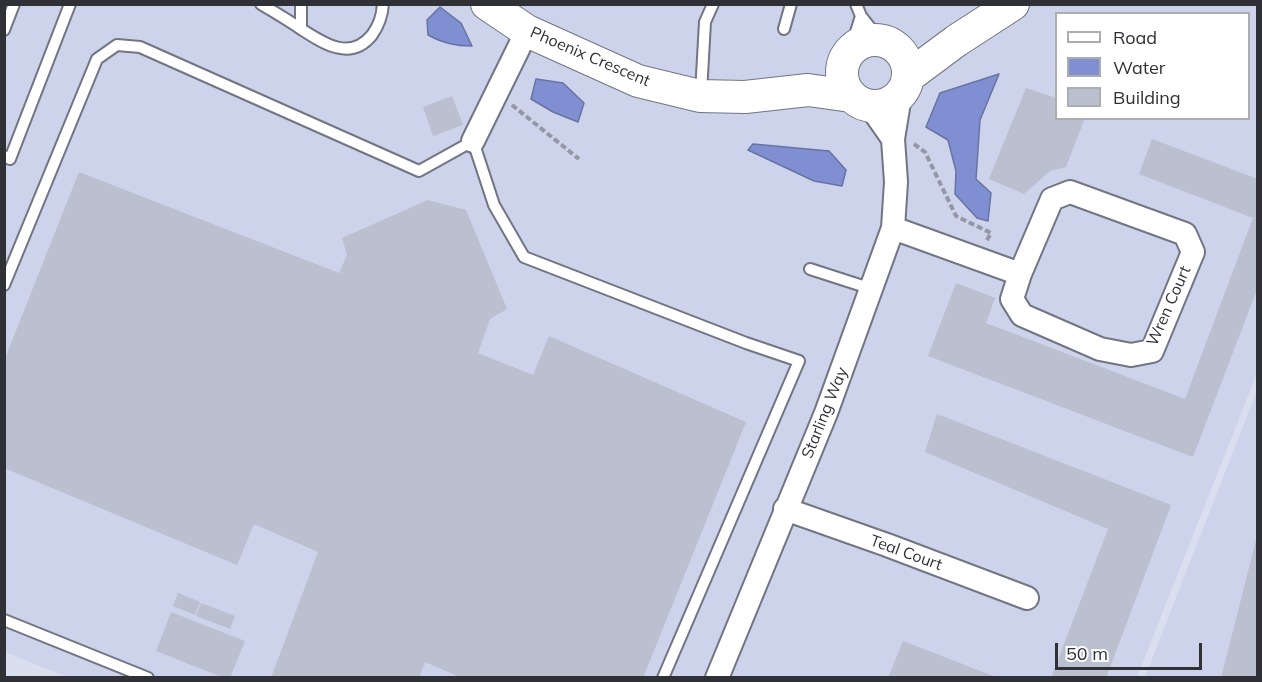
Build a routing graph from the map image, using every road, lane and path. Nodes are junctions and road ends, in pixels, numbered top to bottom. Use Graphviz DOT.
graph roads {
  1 [pos="14,4"];
  2 [pos="70,4"];
  3 [pos="261,4"];
  4 [pos="301,4"];
  5 [pos="383,4"];
  6 [pos="487,4"];
  7 [pos="713,4"];
  8 [pos="791,4"];
  9 [pos="856,4"];
  10 [pos="1013,4"];
  11 [pos="301,28"];
  12 [pos="784,29"];
  13 [pos="4,30"];
  14 [pos="527,31"];
  15 [pos="880,34"];
  16 [pos="956,41"];
  17 [pos="853,81"];
  18 [pos="904,86"];
  19 [pos="700,96"];
  20 [pos="509,102"];
  21 [pos="901,140"];
  22 [pos="474,141"];
  23 [pos="4,156"];
  24 [pos="579,159"];
  25 [pos="893,228"];
  26 [pos="984,248"];
  27 [pos="810,270"];
  28 [pos="1020,273"];
  29 [pos="4,285"];
  30 [pos="872,289"];
  31 [pos="785,509"];
  32 [pos="1027,598"];
  33 [pos="4,620"];
  34 [pos="148,678"];
  35 [pos="663,678"];
  36 [pos="717,678"];
  1 -- 13 [label="lane"];
  2 -- 23 [label="lane"];
  3 -- 11 [label="lane"];
  4 -- 11 [label="lane"];
  5 -- 11 [label="lane"];
  6 -- 14 [label="street, Phoenix Crescent"];
  7 -- 19 [label="lane"];
  8 -- 12 [label="lane"];
  9 -- 15 [label="lane"];
  10 -- 16 [label="street"];
  14 -- 19 [label="street, Phoenix Crescent"];
  14 -- 22 [label="street"];
  15 -- 16 [label="street"];
  15 -- 17 [label="street"];
  15 -- 18 [label="street"];
  16 -- 18 [label="street"];
  17 -- 18 [label="street"];
  17 -- 19 [label="street, Phoenix Crescent"];
  17 -- 21 [label="street"];
  18 -- 21 [label="street, Starling Way"];
  20 -- 24 [label="path"];
  21 -- 25 [label="street, Starling Way"];
  21 -- 26 [label="path"];
  22 -- 29 [label="lane"];
  22 -- 35 [label="lane"];
  25 -- 28 [label="street"];
  25 -- 30 [label="street, Starling Way"];
  27 -- 30 [label="lane"];
  28 -- 28 [label="street, Wren Court"];
  30 -- 31 [label="street, Starling Way"];
  31 -- 32 [label="street, Teal Court"];
  31 -- 36 [label="street, Starling Way"];
  33 -- 34 [label="lane"];
}
